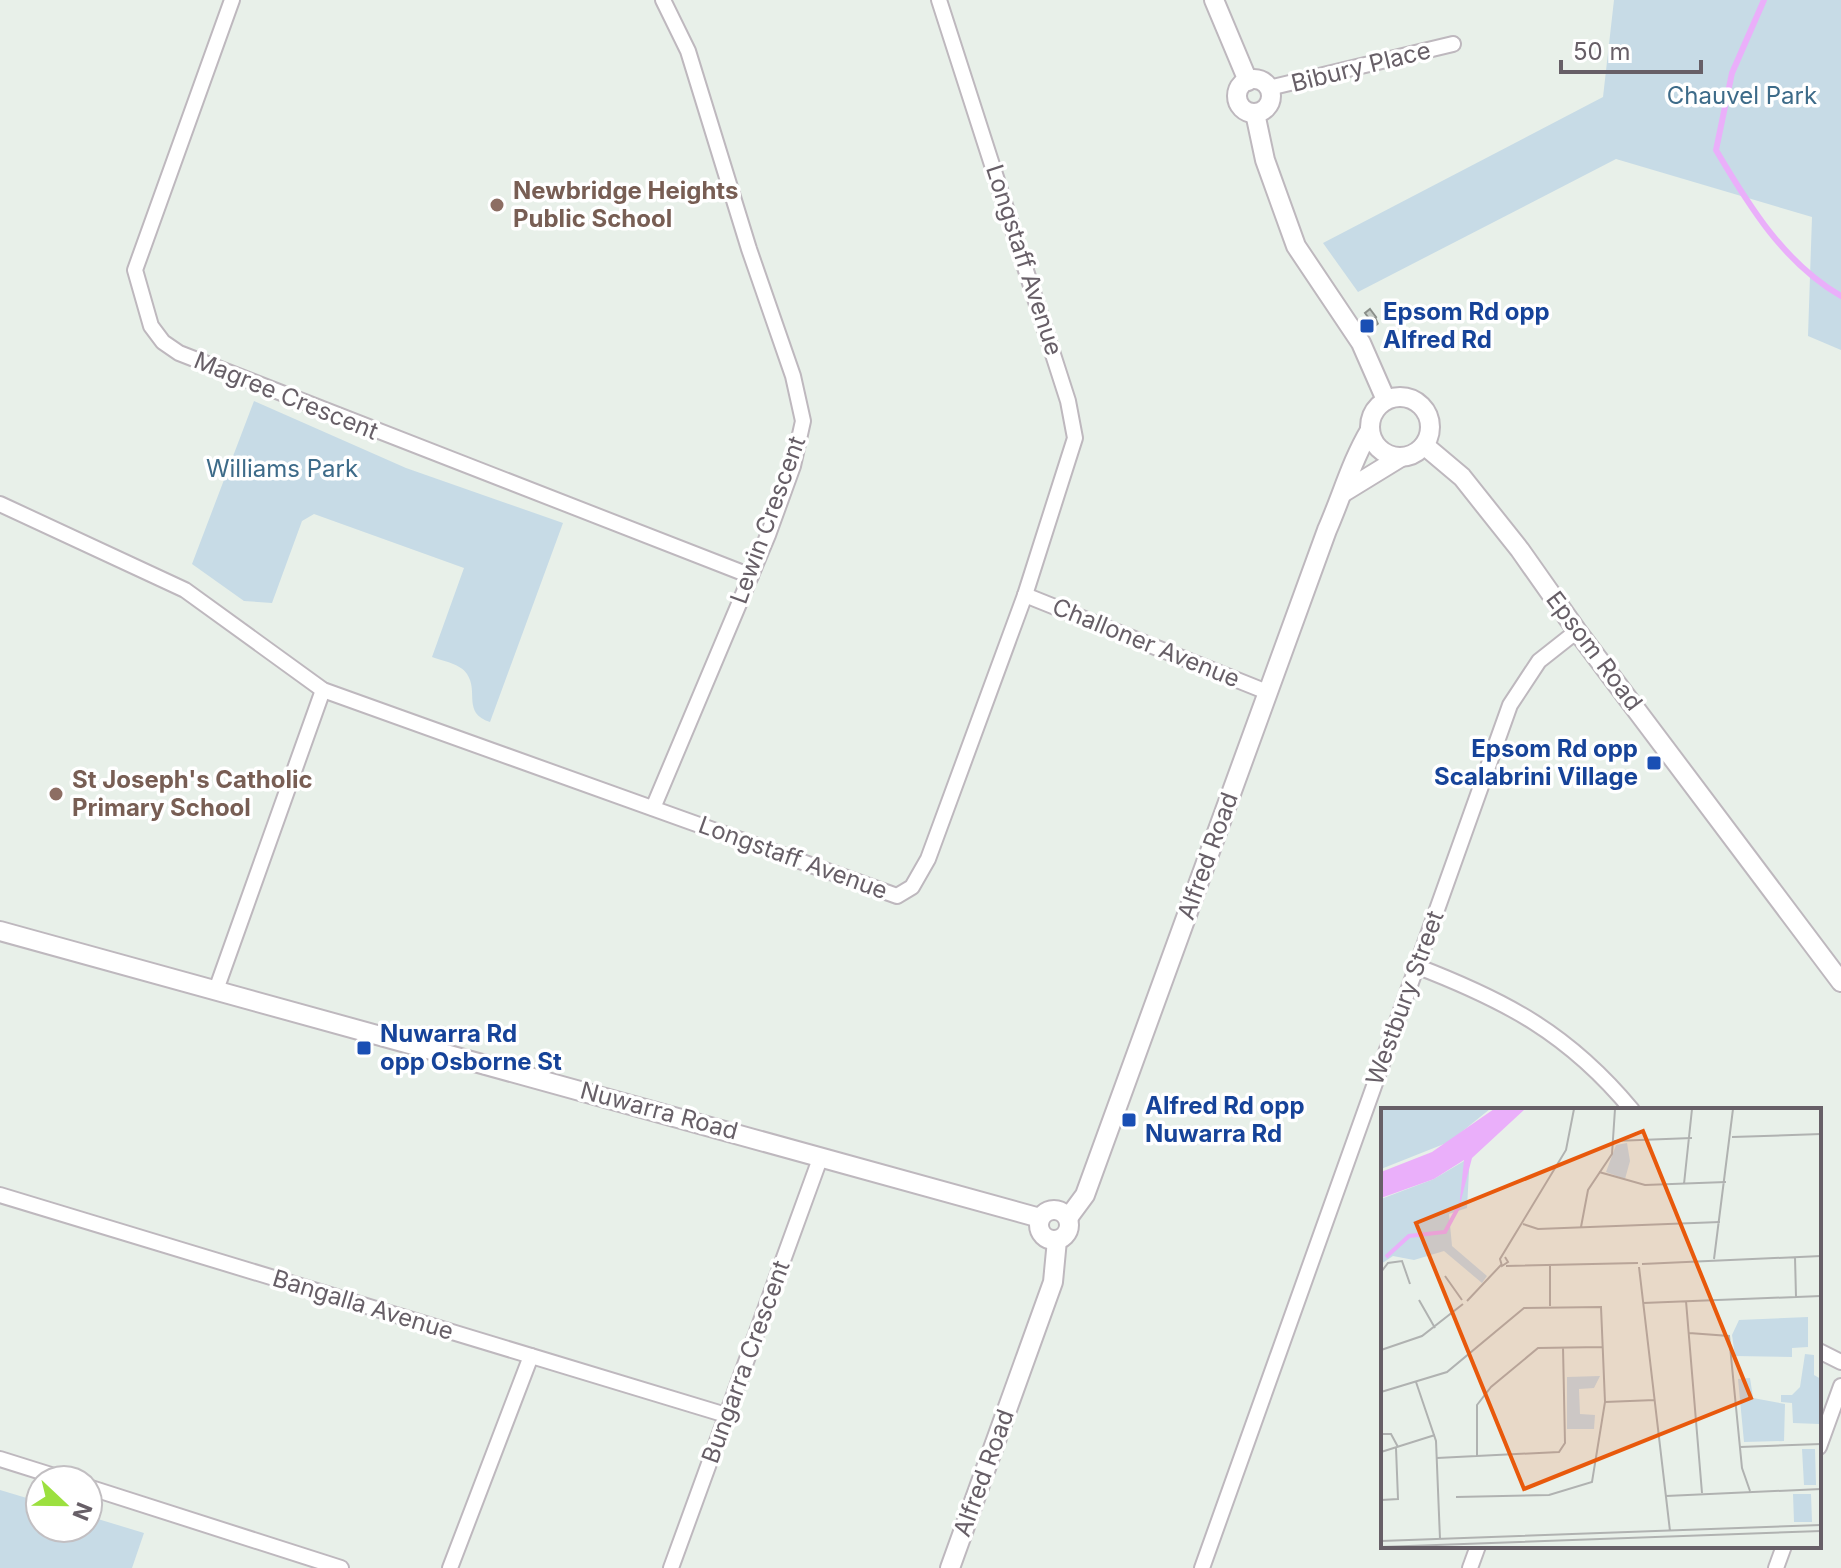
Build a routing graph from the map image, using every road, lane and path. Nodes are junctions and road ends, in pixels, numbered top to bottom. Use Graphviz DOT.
graph roads {
  1 [pos="232,0"];
  2 [pos="663,0"];
  3 [pos="939,0"];
  4 [pos="1214,0"];
  5 [pos="1453,44"];
  6 [pos="1248,81"];
  7 [pos="1269,88"];
  8 [pos="1255,113"];
  9 [pos="1386,400"];
  10 [pos="1370,430"];
  11 [pos="1424,445"];
  12 [pos="1401,457"];
  13 [pos="1344,492"];
  14 [pos="0,504"];
  15 [pos="751,576"];
  16 [pos="1025,595"];
  17 [pos="1577,631"];
  18 [pos="323,690"];
  19 [pos="1267,692"];
  20 [pos="653,808"];
  21 [pos="0,931"];
  22 [pos="1416,966"];
  23 [pos="1841,982"];
  24 [pos="216,990"];
  25 [pos="1630,1108"];
  26 [pos="821,1156"];
  27 [pos="0,1195"];
  28 [pos="1040,1218"];
  29 [pos="1068,1218"];
  30 [pos="1057,1240"];
  31 [pos="1821,1352"];
  32 [pos="531,1356"];
  33 [pos="1841,1362"];
  34 [pos="1841,1386"];
  35 [pos="726,1415"];
  36 [pos="1821,1441"];
  37 [pos="0,1459"];
  38 [pos="24,1467"];
  39 [pos="104,1492"];
  40 [pos="1477,1548"];
  41 [pos="1783,1548"];
  42 [pos="341,1568"];
  43 [pos="450,1568"];
  44 [pos="671,1568"];
  45 [pos="950,1568"];
  46 [pos="1202,1568"];
  47 [pos="1470,1568"];
  48 [pos="1776,1568"];
  1 -- 15 [label="street, Magree Crescent"];
  2 -- 15 [label="street, Lewin Crescent"];
  3 -- 16 [label="street, Longstaff Avenue"];
  4 -- 6 [label="street"];
  5 -- 7 [label="street, Bibury Place"];
  6 -- 7 [label="street"];
  6 -- 8 [label="street"];
  7 -- 8 [label="street"];
  8 -- 9 [label="street"];
  9 -- 10 [label="street"];
  9 -- 11 [label="street"];
  10 -- 12 [label="street"];
  10 -- 13 [label="street, Alfred Road"];
  11 -- 12 [label="street"];
  11 -- 17 [label="street, Epsom Road"];
  12 -- 13 [label="street"];
  13 -- 19 [label="street, Alfred Road"];
  14 -- 18 [label="street, Longstaff Avenue"];
  15 -- 20 [label="street, Lewin Crescent"];
  16 -- 19 [label="street, Challoner Avenue"];
  16 -- 20 [label="street, Longstaff Avenue"];
  17 -- 22 [label="street, Westbury Street"];
  17 -- 23 [label="street, Epsom Road"];
  18 -- 20 [label="street, Longstaff Avenue"];
  18 -- 24 [label="street"];
  19 -- 29 [label="street, Alfred Road"];
  21 -- 24 [label="street, Nuwarra Road"];
  22 -- 25 [label="street"];
  22 -- 46 [label="street, Westbury Street"];
  24 -- 26 [label="street, Nuwarra Road"];
  26 -- 28 [label="street, Nuwarra Road"];
  26 -- 35 [label="street, Bungarra Crescent"];
  27 -- 32 [label="street, Bangalla Avenue"];
  28 -- 29 [label="street"];
  28 -- 30 [label="street"];
  29 -- 30 [label="street"];
  30 -- 45 [label="street, Alfred Road"];
  31 -- 33 [label="street"];
  32 -- 35 [label="street, Bangalla Avenue"];
  32 -- 43 [label="street"];
  34 -- 36 [label="street"];
  35 -- 44 [label="street, Bungarra Crescent"];
  37 -- 38 [label="street"];
  39 -- 42 [label="street"];
  40 -- 47 [label="street"];
  41 -- 48 [label="street"];
}
